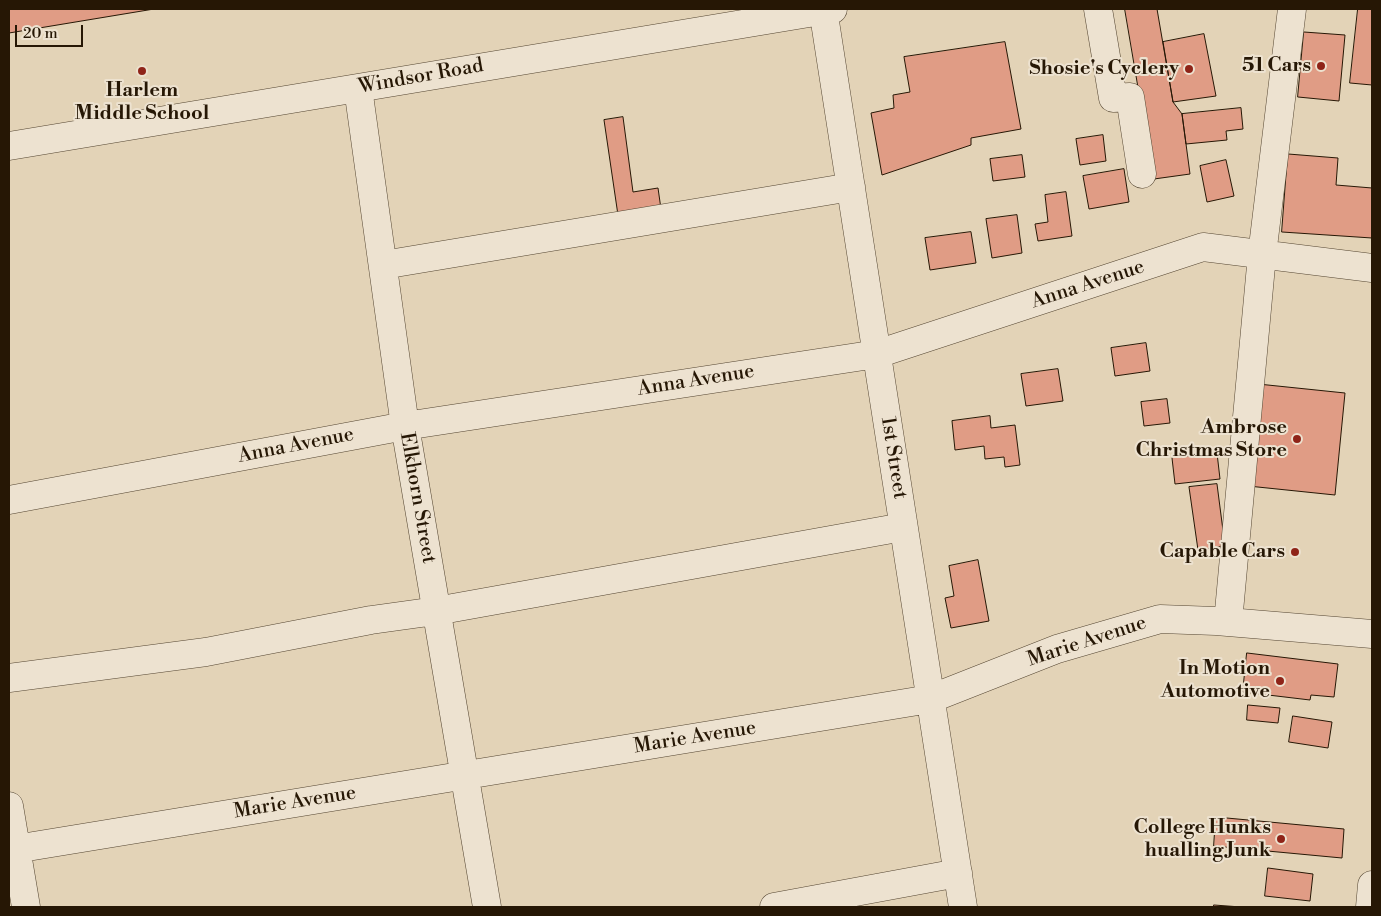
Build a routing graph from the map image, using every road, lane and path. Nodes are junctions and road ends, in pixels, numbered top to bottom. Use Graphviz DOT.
graph roads {
  1 [pos="826,9"];
  2 [pos="1098,9"];
  3 [pos="1292,9"];
  4 [pos="358,88"];
  5 [pos="9,146"];
  6 [pos="1142,174"];
  7 [pos="851,187"];
  8 [pos="1262,254"];
  9 [pos="383,265"];
  10 [pos="1372,268"];
  11 [pos="877,354"];
  12 [pos="405,426"];
  13 [pos="9,500"];
  14 [pos="904,527"];
  15 [pos="436,611"];
  16 [pos="1228,622"];
  17 [pos="1372,634"];
  18 [pos="9,678"];
  19 [pos="930,700"];
  20 [pos="465,776"];
  21 [pos="9,806"];
  22 [pos="12,849"];
  23 [pos="958,874"];
  24 [pos="1372,885"];
  25 [pos="26,907"];
  26 [pos="487,907"];
  27 [pos="774,907"];
  28 [pos="963,907"];
  29 [pos="1370,907"];
  1 -- 4 [label="street, Windsor Road"];
  1 -- 7 [label="street, 1st Street"];
  2 -- 6 [label="street"];
  3 -- 8 [label="street"];
  4 -- 5 [label="street, Windsor Road"];
  4 -- 9 [label="street, Elkhorn Street"];
  7 -- 9 [label="street"];
  7 -- 11 [label="street, 1st Street"];
  8 -- 10 [label="street, Anna Avenue"];
  8 -- 11 [label="street, Anna Avenue"];
  8 -- 16 [label="street"];
  9 -- 12 [label="street, Elkhorn Street"];
  11 -- 12 [label="street, Anna Avenue"];
  11 -- 14 [label="street, 1st Street"];
  12 -- 13 [label="street, Anna Avenue"];
  12 -- 15 [label="street, Elkhorn Street"];
  14 -- 15 [label="street"];
  14 -- 19 [label="street, 1st Street"];
  15 -- 18 [label="street"];
  15 -- 20 [label="street, Elkhorn Street"];
  16 -- 17 [label="street, Marie Avenue"];
  16 -- 19 [label="street, Marie Avenue"];
  19 -- 20 [label="street, Marie Avenue"];
  19 -- 23 [label="street, 1st Street"];
  20 -- 22 [label="street, Marie Avenue"];
  20 -- 26 [label="street, Elkhorn Street"];
  21 -- 22 [label="street"];
  22 -- 25 [label="street"];
  23 -- 27 [label="street"];
  23 -- 28 [label="street, 1st Street"];
  24 -- 29 [label="street"];
}
